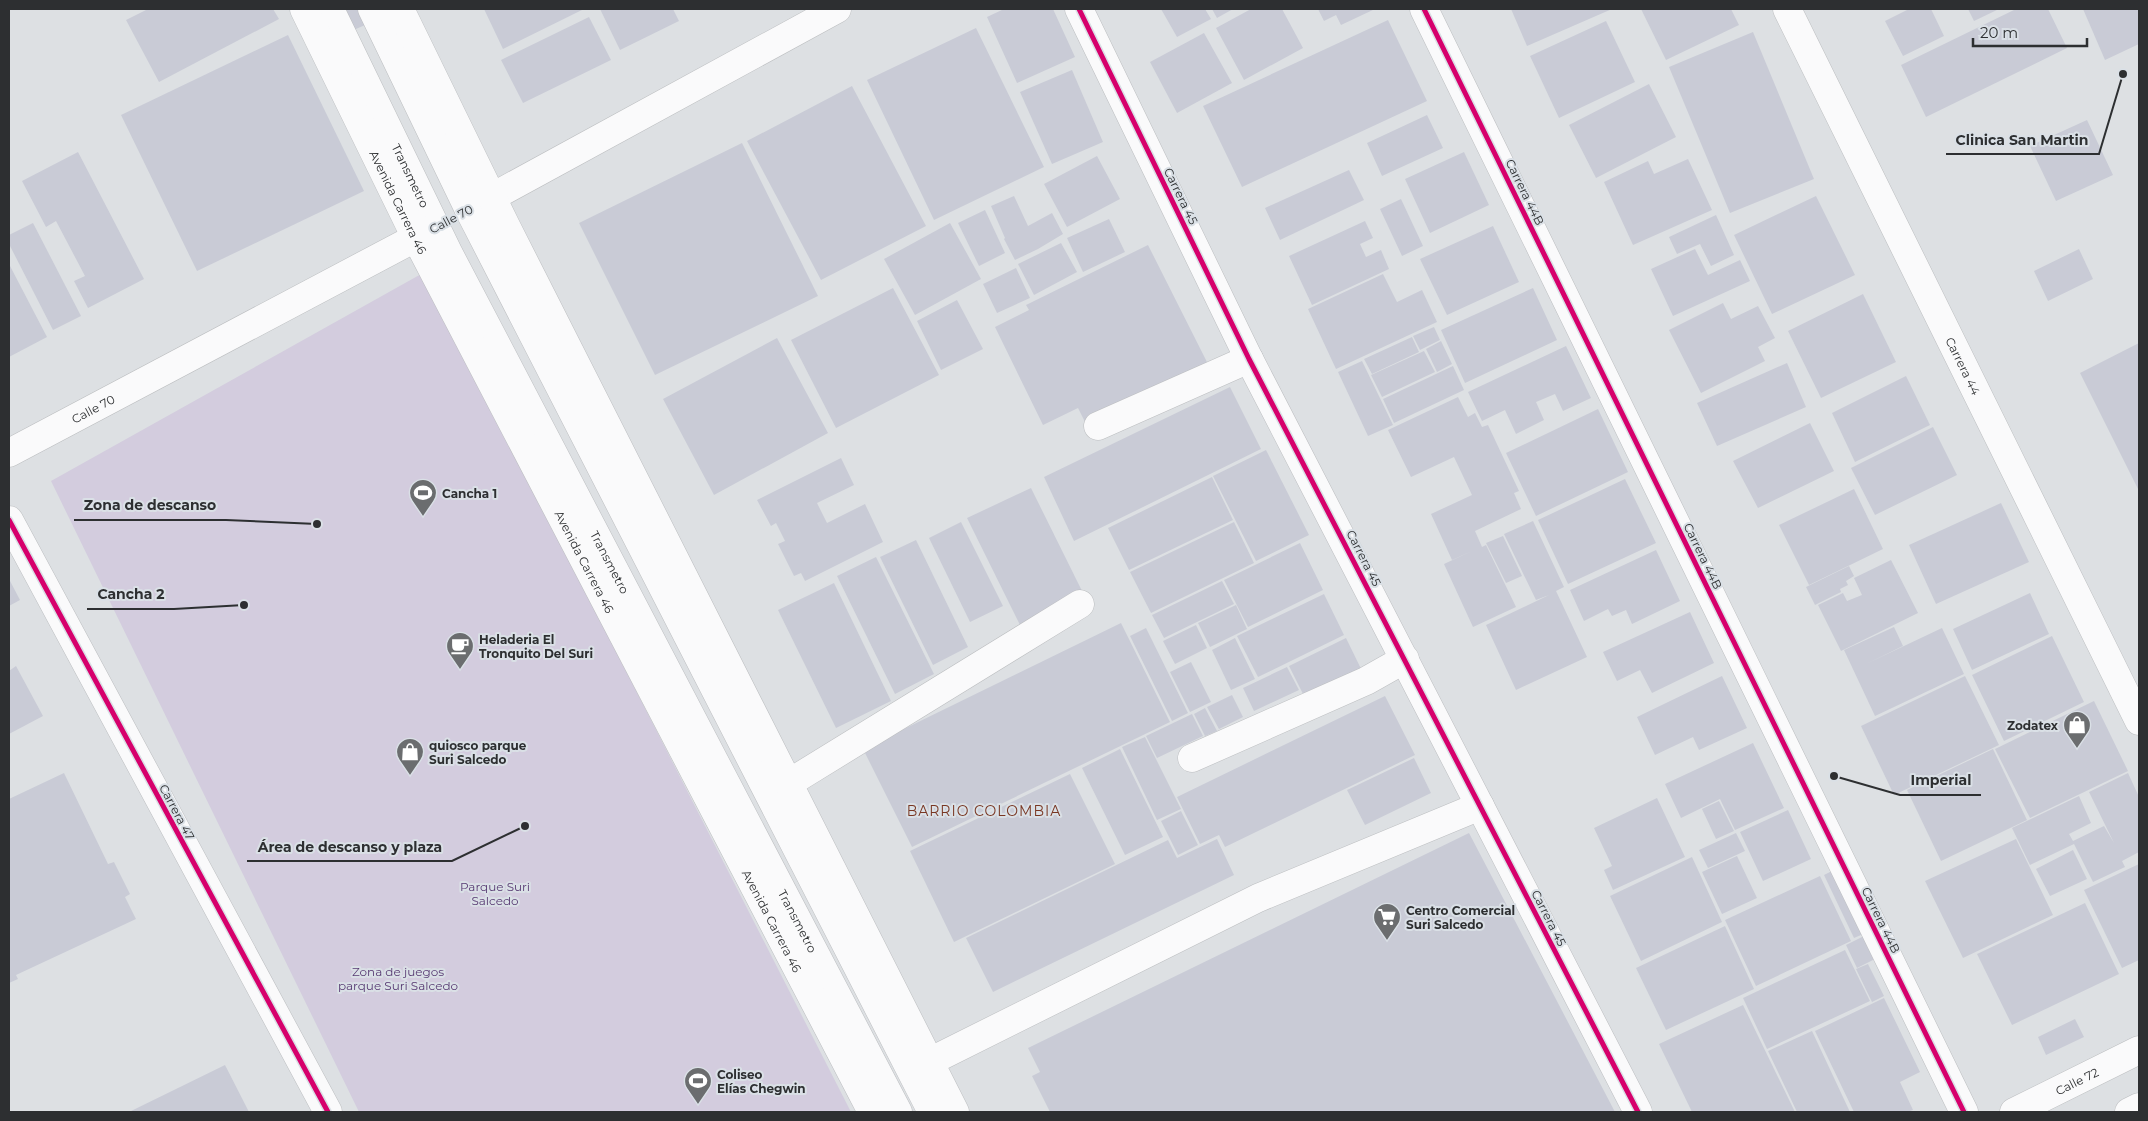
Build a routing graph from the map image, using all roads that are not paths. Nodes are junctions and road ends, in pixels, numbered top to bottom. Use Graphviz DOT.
graph roads {
  1 [pos="304,9"];
  2 [pos="330,9"];
  3 [pos="372,9"];
  4 [pos="400,9"];
  5 [pos="837,9"];
  6 [pos="1079,9"];
  7 [pos="1424,9"];
  8 [pos="1787,9"];
  9 [pos="492,197"];
  10 [pos="469,210"];
  11 [pos="426,233"];
  12 [pos="1249,359"];
  13 [pos="1098,426"];
  14 [pos="9,453"];
  15 [pos="9,520"];
  16 [pos="1080,604"];
  17 [pos="1405,659"];
  18 [pos="2139,721"];
  19 [pos="1192,758"];
  20 [pos="789,783"];
  21 [pos="1480,806"];
  22 [pos="2139,1050"];
  23 [pos="929,1062"];
  24 [pos="2139,1107"];
  25 [pos="328,1112"];
  26 [pos="872,1112"];
  27 [pos="898,1112"];
  28 [pos="932,1112"];
  29 [pos="955,1112"];
  30 [pos="1638,1112"];
  31 [pos="1964,1112"];
  32 [pos="2014,1112"];
  33 [pos="2129,1112"];
  1 -- 11 [label="street, Avenida Carrera 46"];
  2 -- 11 [label="street, Transmetro"];
  3 -- 10 [label="street"];
  4 -- 9 [label="street"];
  5 -- 9 [label="street, Calle 70"];
  6 -- 12 [label="street, Carrera 45"];
  7 -- 31 [label="street, Carrera 44B"];
  8 -- 18 [label="street, Carrera 44"];
  9 -- 10 [label="street, Calle 70"];
  9 -- 20 [label="street"];
  10 -- 11 [label="street, Calle 70"];
  10 -- 28 [label="street"];
  11 -- 14 [label="street, Calle 70"];
  11 -- 26 [label="street, Avenida Carrera 46"];
  11 -- 27 [label="street, Transmetro"];
  12 -- 13 [label="street"];
  12 -- 17 [label="street, Carrera 45"];
  15 -- 25 [label="street, Carrera 47"];
  16 -- 20 [label="street"];
  17 -- 19 [label="street"];
  17 -- 21 [label="street, Carrera 45"];
  20 -- 23 [label="street"];
  21 -- 23 [label="street"];
  21 -- 30 [label="street, Carrera 45"];
  22 -- 32 [label="street, Calle 72"];
  23 -- 29 [label="street"];
  24 -- 33 [label="street"];
}
